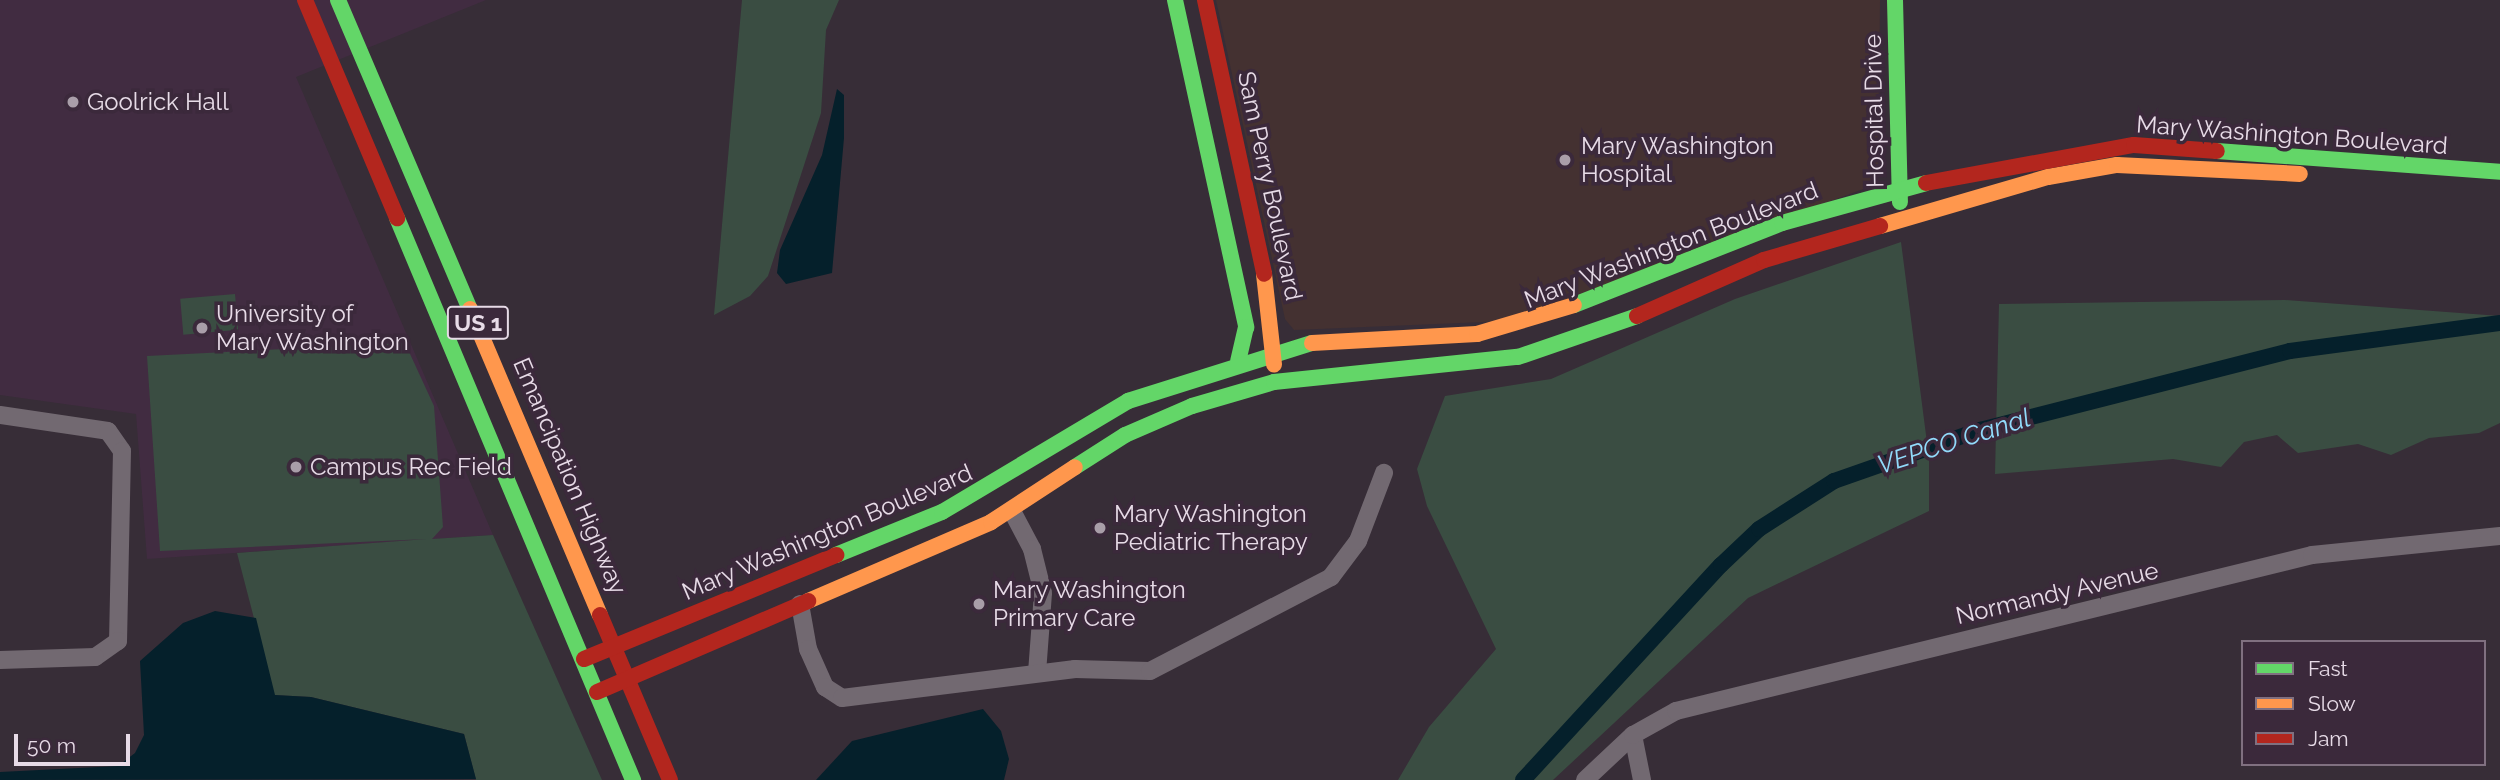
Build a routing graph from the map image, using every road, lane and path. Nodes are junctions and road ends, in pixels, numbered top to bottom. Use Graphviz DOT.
graph roads {
  1 [pos="305,0"];
  2 [pos="338,0"];
  3 [pos="1175,0"];
  4 [pos="1205,0"];
  5 [pos="1895,0"];
  6 [pos="2500,172"];
  7 [pos="1897,188"];
  8 [pos="2500,189"];
  9 [pos="1903,220"];
  10 [pos="1275,349"];
  11 [pos="1238,361"];
  12 [pos="1274,382"];
  13 [pos="0,415"];
  14 [pos="1384,473"];
  15 [pos="1012,511"];
  16 [pos="2500,536"];
  17 [pos="800,604"];
  18 [pos="618,646"];
  19 [pos="584,659"];
  20 [pos="0,660"];
  21 [pos="1037,673"];
  22 [pos="632,677"];
  23 [pos="597,692"];
  24 [pos="1633,735"];
  25 [pos="633,780"];
  26 [pos="670,780"];
  27 [pos="1585,780"];
  28 [pos="1642,780"];
  1 -- 19 [label="street, US 1"];
  2 -- 18 [label="street, Emancipation Highway / US 1"];
  3 -- 11 [label="street"];
  4 -- 10 [label="street, Sam Perry Boulevard"];
  5 -- 7 [label="street, Hospital Drive"];
  6 -- 7 [label="street, Mary Washington Boulevard"];
  7 -- 9 [label="street, Hospital Drive"];
  7 -- 10 [label="street, Mary Washington Boulevard"];
  8 -- 9 [label="street, Mary Washington Boulevard"];
  9 -- 12 [label="street, Mary Washington Boulevard"];
  10 -- 11 [label="street, Mary Washington Boulevard"];
  10 -- 12 [label="street, Sam Perry Boulevard"];
  11 -- 18 [label="street, Mary Washington Boulevard"];
  12 -- 15 [label="street, Mary Washington Boulevard"];
  13 -- 20 [label="street"];
  14 -- 21 [label="street"];
  15 -- 17 [label="street, Mary Washington Boulevard"];
  15 -- 21 [label="street"];
  16 -- 24 [label="street, Normandy Avenue"];
  17 -- 21 [label="street"];
  17 -- 22 [label="street, Mary Washington Boulevard"];
  18 -- 19 [label="street, Mary Washington Boulevard"];
  18 -- 22 [label="street, Emancipation Highway / US 1"];
  19 -- 23 [label="street, US 1"];
  22 -- 23 [label="street, Mary Washington Boulevard"];
  22 -- 26 [label="street, Emancipation Highway / US 1"];
  23 -- 25 [label="street, US 1"];
  24 -- 27 [label="street, Normandy Avenue"];
  24 -- 28 [label="street"];
}
